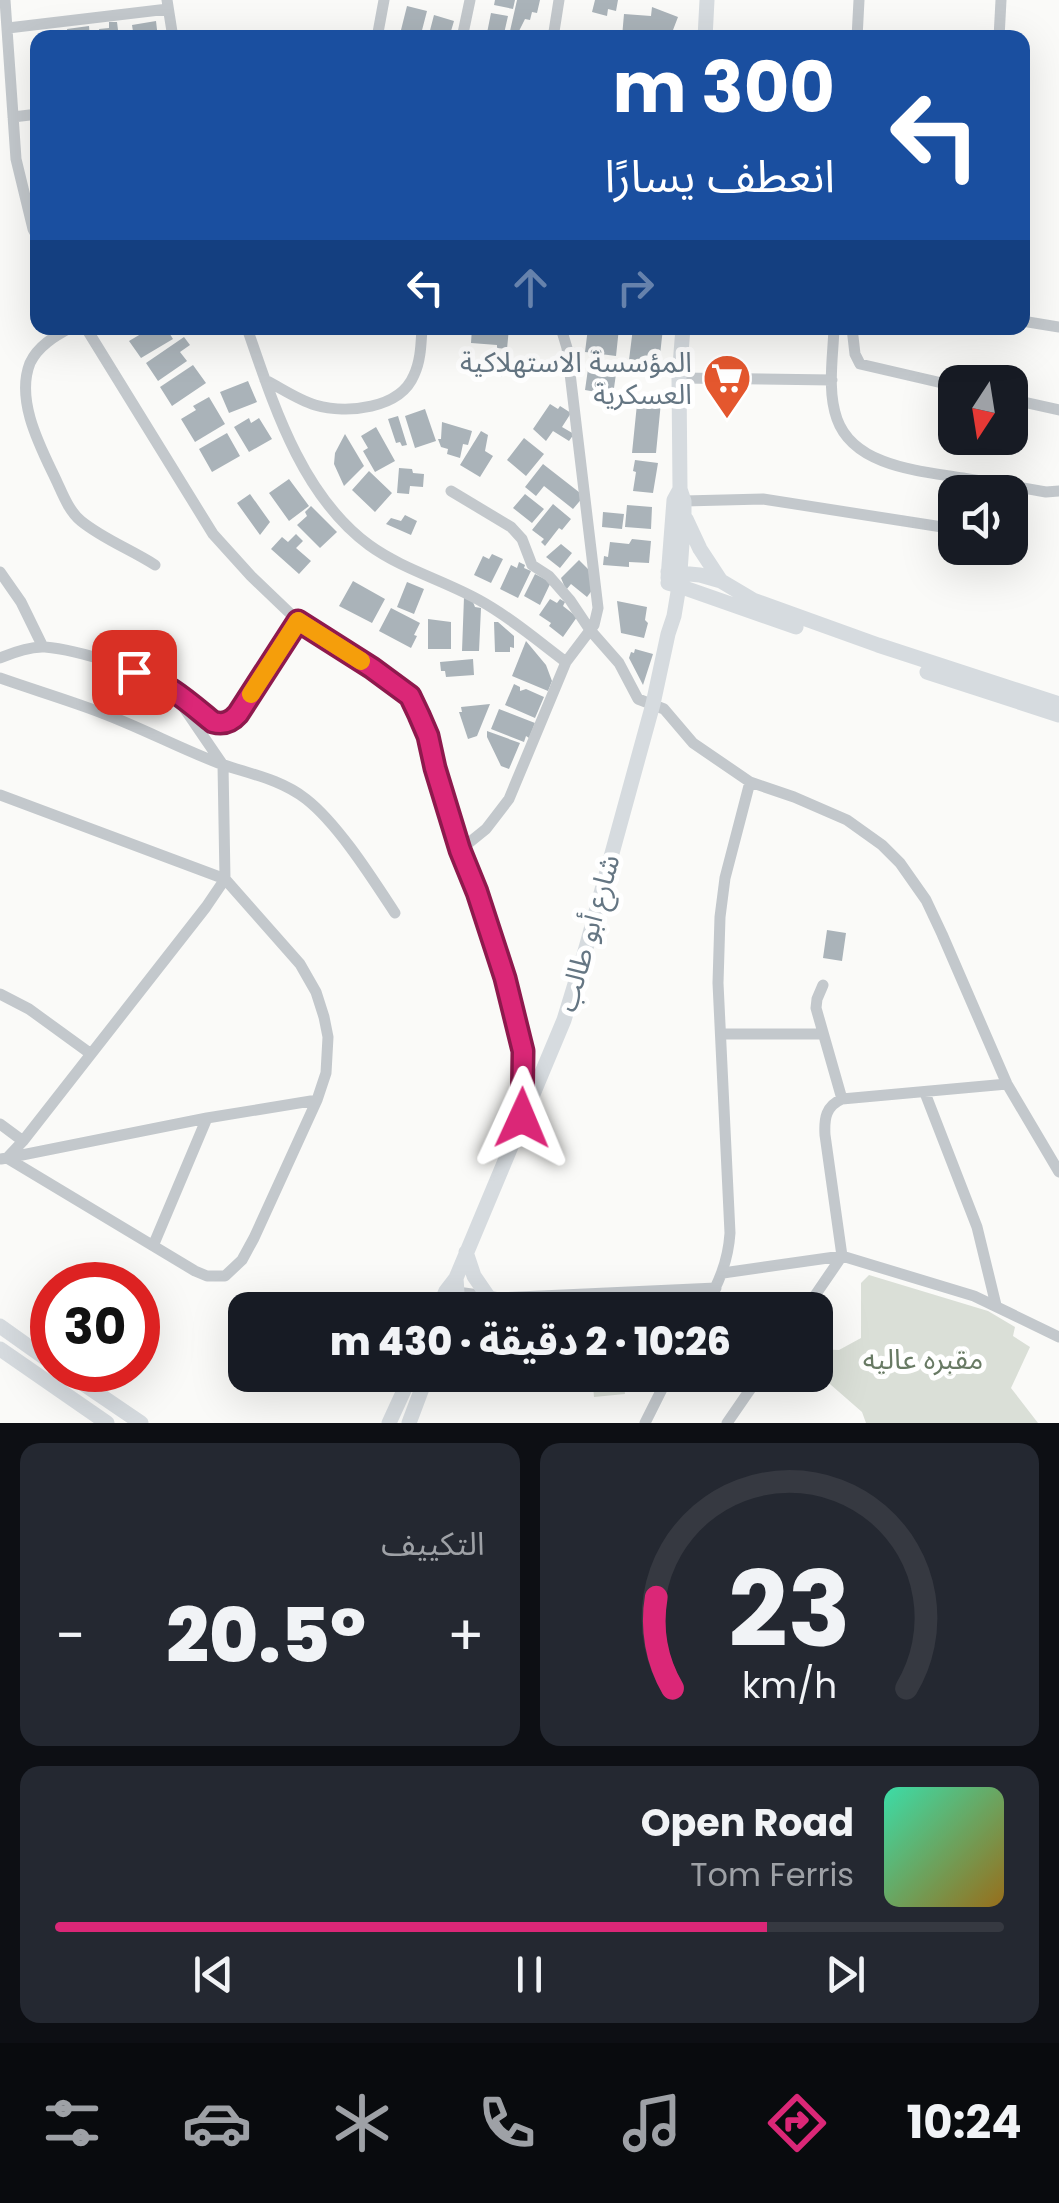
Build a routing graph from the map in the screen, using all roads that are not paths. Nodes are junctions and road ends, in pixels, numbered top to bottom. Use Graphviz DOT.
graph roads {
  1 [pos="5,0"];
  2 [pos="384,0"];
  3 [pos="470,0"];
  4 [pos="559,0"];
  5 [pos="707,0"];
  6 [pos="859,0"];
  7 [pos="1001,0"];
  8 [pos="168,5"];
  9 [pos="8,28"];
  10 [pos="172,30"];
  11 [pos="378,30"];
  12 [pos="464,30"];
  13 [pos="555,30"];
  14 [pos="705,30"];
  15 [pos="857,30"];
  16 [pos="999,30"];
  17 [pos="30,115"];
  18 [pos="13,117"];
  19 [pos="30,210"];
  20 [pos="1030,323"];
  21 [pos="1059,327"];
  22 [pos="57,335"];
  23 [pos="90,335"];
  24 [pos="249,335"];
  25 [pos="421,335"];
  26 [pos="563,335"];
  27 [pos="682,335"];
  28 [pos="834,335"];
  29 [pos="853,335"];
  30 [pos="679,378"];
  31 [pos="265,380"];
  32 [pos="832,380"];
  33 [pos="938,382"];
  34 [pos="1028,403"];
  35 [pos="1059,410"];
  36 [pos="451,491"];
  37 [pos="1059,491"];
  38 [pos="683,502"];
  39 [pos="938,527"];
  40 [pos="155,564"];
  41 [pos="0,572"];
  42 [pos="674,578"];
  43 [pos="721,581"];
  44 [pos="298,621"];
  45 [pos="590,630"];
  46 [pos="43,647"];
  47 [pos="0,658"];
  48 [pos="566,662"];
  49 [pos="0,678"];
  50 [pos="168,686"];
  51 [pos="653,704"];
  52 [pos="1059,704"];
  53 [pos="1059,715"];
  54 [pos="224,765"];
  55 [pos="750,782"];
  56 [pos="0,795"];
  57 [pos="460,850"];
  58 [pos="225,879"];
  59 [pos="395,913"];
  60 [pos="823,984"];
  61 [pos="0,994"];
  62 [pos="721,1034"];
  63 [pos="823,1034"];
  64 [pos="91,1054"];
  65 [pos="1007,1084"];
  66 [pos="925,1093"];
  67 [pos="842,1099"];
  68 [pos="317,1100"];
  69 [pos="208,1118"];
  70 [pos="522,1118"];
  71 [pos="0,1124"];
  72 [pos="23,1141"];
  73 [pos="4,1159"];
  74 [pos="1059,1172"];
  75 [pos="153,1246"];
  76 [pos="466,1252"];
  77 [pos="842,1256"];
  78 [pos="723,1273"];
  79 [pos="716,1288"];
  80 [pos="452,1292"];
  81 [pos="490,1292"];
  82 [pos="605,1292"];
  83 [pos="714,1292"];
  84 [pos="817,1292"];
  85 [pos="996,1304"];
  86 [pos="0,1326"];
  87 [pos="1059,1337"];
  88 [pos="30,1347"];
  89 [pos="0,1348"];
  90 [pos="95,1392"];
  91 [pos="403,1392"];
  92 [pos="421,1392"];
  93 [pos="661,1392"];
  94 [pos="748,1392"];
  95 [pos="85,1415"];
  96 [pos="107,1423"];
  97 [pos="140,1423"];
  98 [pos="389,1423"];
  99 [pos="409,1423"];
  100 [pos="645,1423"];
  101 [pos="727,1423"];
  1 -- 9 [label="street"];
  2 -- 11 [label="street"];
  3 -- 12 [label="street"];
  4 -- 13 [label="street"];
  5 -- 14 [label="street"];
  6 -- 15 [label="street"];
  7 -- 16 [label="street"];
  8 -- 9 [label="street"];
  8 -- 10 [label="street"];
  9 -- 18 [label="street"];
  17 -- 18 [label="street"];
  18 -- 19 [label="street"];
  20 -- 21 [label="street"];
  22 -- 40 [label="street"];
  23 -- 44 [label="street"];
  24 -- 31 [label="street"];
  25 -- 31 [label="street"];
  26 -- 45 [label="street"];
  27 -- 30 [label="street, شارع أبو طالب"];
  28 -- 32 [label="street"];
  29 -- 33 [label="street"];
  30 -- 32 [label="street"];
  30 -- 38 [label="street, شارع أبو طالب"];
  31 -- 48 [label="street"];
  32 -- 37 [label="street"];
  34 -- 35 [label="street"];
  36 -- 45 [label="street"];
  38 -- 39 [label="street"];
  38 -- 42 [label="street, شارع أبو طالب"];
  38 -- 42 [label="street, شارع أبو طالب"];
  38 -- 43 [label="street"];
  41 -- 46 [label="street"];
  42 -- 43 [label="street"];
  42 -- 51 [label="street, شارع أبو طالب"];
  42 -- 53 [label="street"];
  43 -- 52 [label="street"];
  44 -- 50 [label="street"];
  44 -- 57 [label="street"];
  45 -- 48 [label="street"];
  45 -- 51 [label="street"];
  46 -- 47 [label="street"];
  46 -- 50 [label="street"];
  48 -- 57 [label="street"];
  49 -- 54 [label="street"];
  50 -- 54 [label="street"];
  51 -- 55 [label="street"];
  51 -- 70 [label="street, شارع أبو طالب"];
  54 -- 58 [label="street"];
  54 -- 59 [label="street"];
  55 -- 62 [label="street"];
  55 -- 65 [label="street"];
  56 -- 58 [label="street"];
  57 -- 70 [label="street"];
  58 -- 64 [label="street"];
  58 -- 68 [label="street"];
  60 -- 63 [label="street"];
  61 -- 64 [label="street"];
  62 -- 63 [label="street"];
  62 -- 78 [label="street"];
  63 -- 67 [label="street"];
  64 -- 72 [label="street"];
  65 -- 66 [label="street"];
  65 -- 74 [label="street"];
  66 -- 67 [label="street"];
  66 -- 85 [label="street"];
  67 -- 77 [label="street"];
  68 -- 69 [label="street"];
  68 -- 75 [label="street"];
  69 -- 73 [label="street"];
  69 -- 75 [label="street"];
  70 -- 76 [label="street, شارع أبو طالب"];
  71 -- 72 [label="street"];
  72 -- 73 [label="street"];
  73 -- 75 [label="street"];
  76 -- 80 [label="street, شارع أبو طالب"];
  76 -- 81 [label="street"];
  77 -- 78 [label="street"];
  77 -- 84 [label="street"];
  77 -- 85 [label="street"];
  78 -- 79 [label="street"];
  79 -- 82 [label="street"];
  79 -- 83 [label="street"];
  85 -- 87 [label="street"];
  86 -- 88 [label="street"];
  89 -- 95 [label="street"];
  90 -- 97 [label="street"];
  91 -- 98 [label="street"];
  92 -- 99 [label="street"];
  93 -- 100 [label="street"];
  94 -- 101 [label="street"];
  95 -- 96 [label="street"];
}
